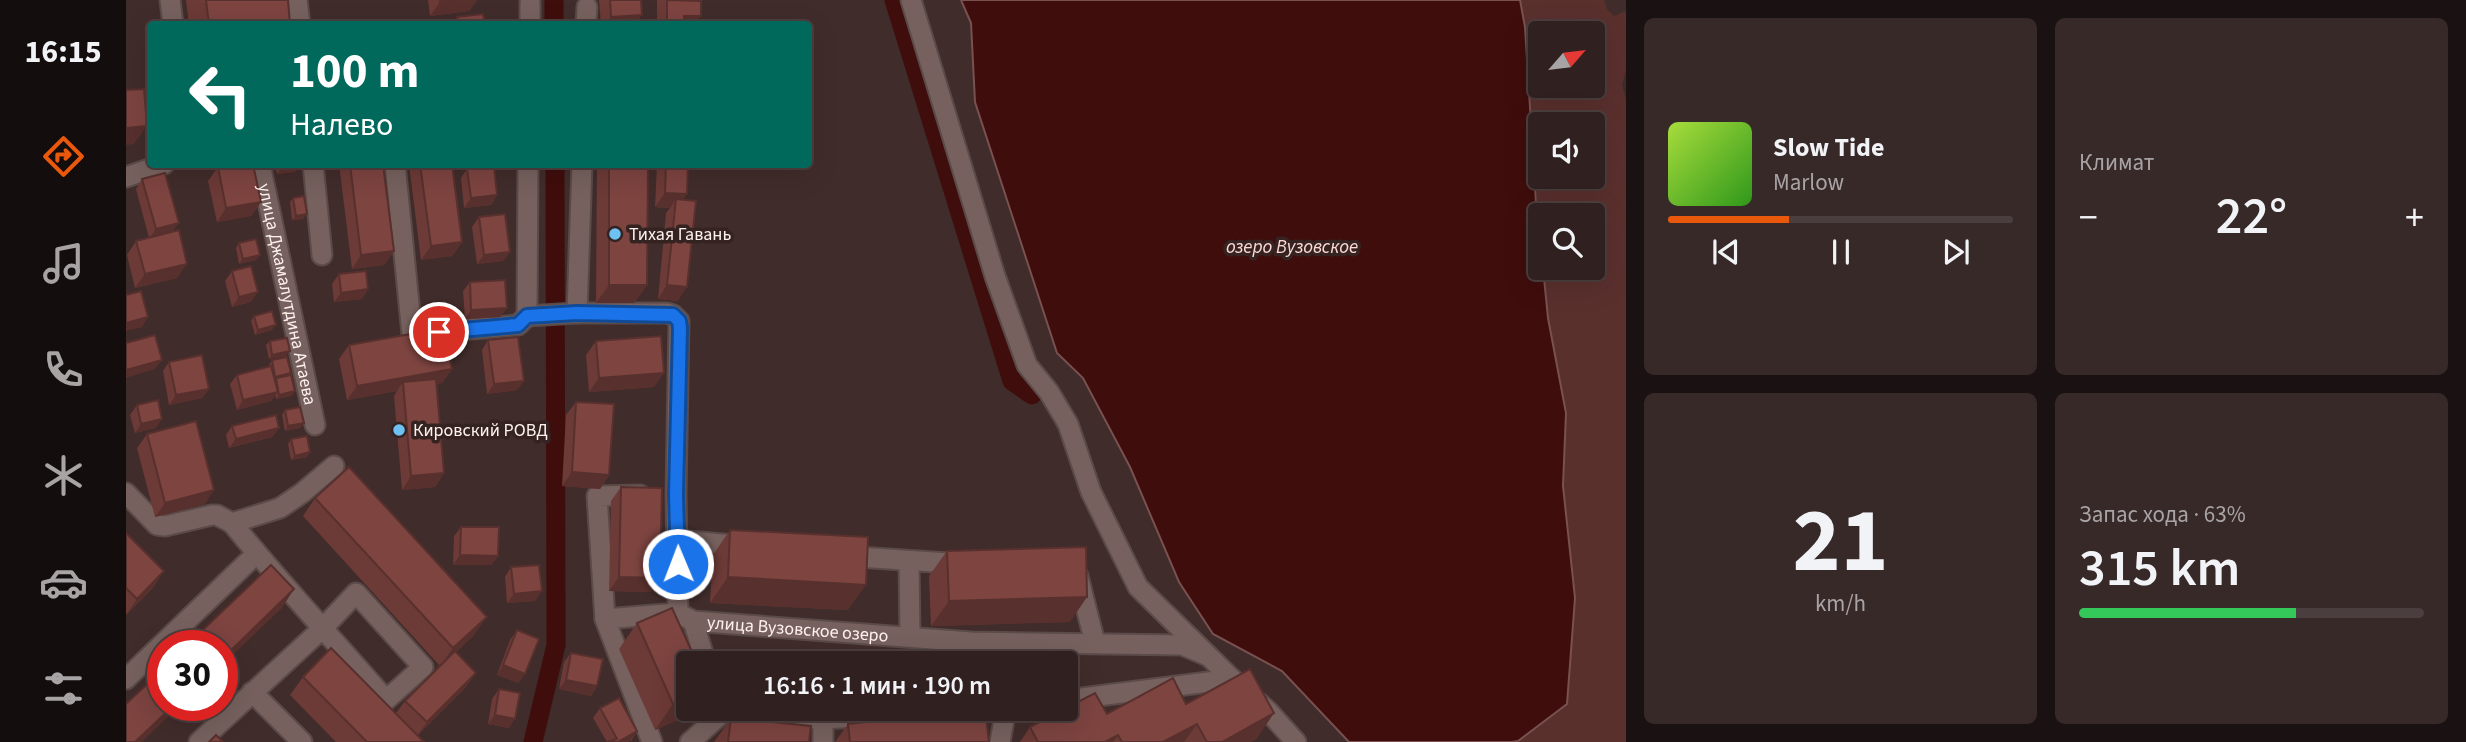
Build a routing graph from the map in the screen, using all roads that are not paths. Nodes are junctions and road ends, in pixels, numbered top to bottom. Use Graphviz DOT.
graph roads {
  1 [pos="170,0"];
  2 [pos="297,0"];
  3 [pos="911,0"];
  4 [pos="530,3"];
  5 [pos="173,21"];
  6 [pos="300,21"];
  7 [pos="530,21"];
  8 [pos="152,168"];
  9 [pos="261,168"];
  10 [pos="313,168"];
  11 [pos="395,168"];
  12 [pos="528,168"];
  13 [pos="582,168"];
  14 [pos="126,177"];
  15 [pos="322,256"];
  16 [pos="577,313"];
  17 [pos="527,316"];
  18 [pos="314,425"];
  19 [pos="334,466"];
  20 [pos="126,493"];
  21 [pos="676,494"];
  22 [pos="232,523"];
  23 [pos="678,540"];
  24 [pos="760,548"];
  25 [pos="256,554"];
  26 [pos="828,554"];
  27 [pos="909,562"];
  28 [pos="976,565"];
  29 [pos="1057,568"];
  30 [pos="686,617"];
  31 [pos="605,619"];
  32 [pos="323,628"];
  33 [pos="910,637"];
  34 [pos="1095,643"];
  35 [pos="701,651"];
  36 [pos="1208,656"];
  37 [pos="129,670"];
  38 [pos="1232,678"];
  39 [pos="252,692"];
  40 [pos="1078,698"];
  41 [pos="714,721"];
  42 [pos="823,721"];
  43 [pos="1003,721"];
  44 [pos="199,742"];
  45 [pos="302,742"];
  46 [pos="652,742"];
  47 [pos="691,742"];
  48 [pos="823,742"];
  49 [pos="999,742"];
  50 [pos="1296,742"];
  1 -- 5 [label="street"];
  2 -- 6 [label="street"];
  3 -- 36 [label="street"];
  4 -- 7 [label="street"];
  8 -- 14 [label="street"];
  9 -- 18 [label="street, улица Джамалутдина Атаева"];
  10 -- 15 [label="street"];
  11 -- 17 [label="street"];
  12 -- 17 [label="street"];
  13 -- 16 [label="street"];
  16 -- 17 [label="street"];
  16 -- 21 [label="street"];
  19 -- 22 [label="street"];
  20 -- 22 [label="street"];
  21 -- 23 [label="street"];
  21 -- 31 [label="street"];
  22 -- 25 [label="street"];
  23 -- 24 [label="street"];
  23 -- 30 [label="street"];
  25 -- 32 [label="street"];
  25 -- 37 [label="street"];
  26 -- 27 [label="street"];
  27 -- 28 [label="street"];
  27 -- 33 [label="street"];
  29 -- 34 [label="street"];
  30 -- 31 [label="street, улица Вузовское озеро"];
  30 -- 33 [label="street, улица Вузовское озеро"];
  30 -- 35 [label="street"];
  31 -- 46 [label="street"];
  32 -- 32 [label="street"];
  32 -- 39 [label="street"];
  33 -- 34 [label="street, улица Вузовское озеро"];
  34 -- 36 [label="street, улица Вузовское озеро"];
  36 -- 38 [label="street"];
  38 -- 40 [label="street"];
  38 -- 50 [label="street"];
  39 -- 44 [label="street"];
  39 -- 45 [label="street"];
  41 -- 47 [label="street"];
  42 -- 48 [label="street"];
  43 -- 49 [label="street"];
}
